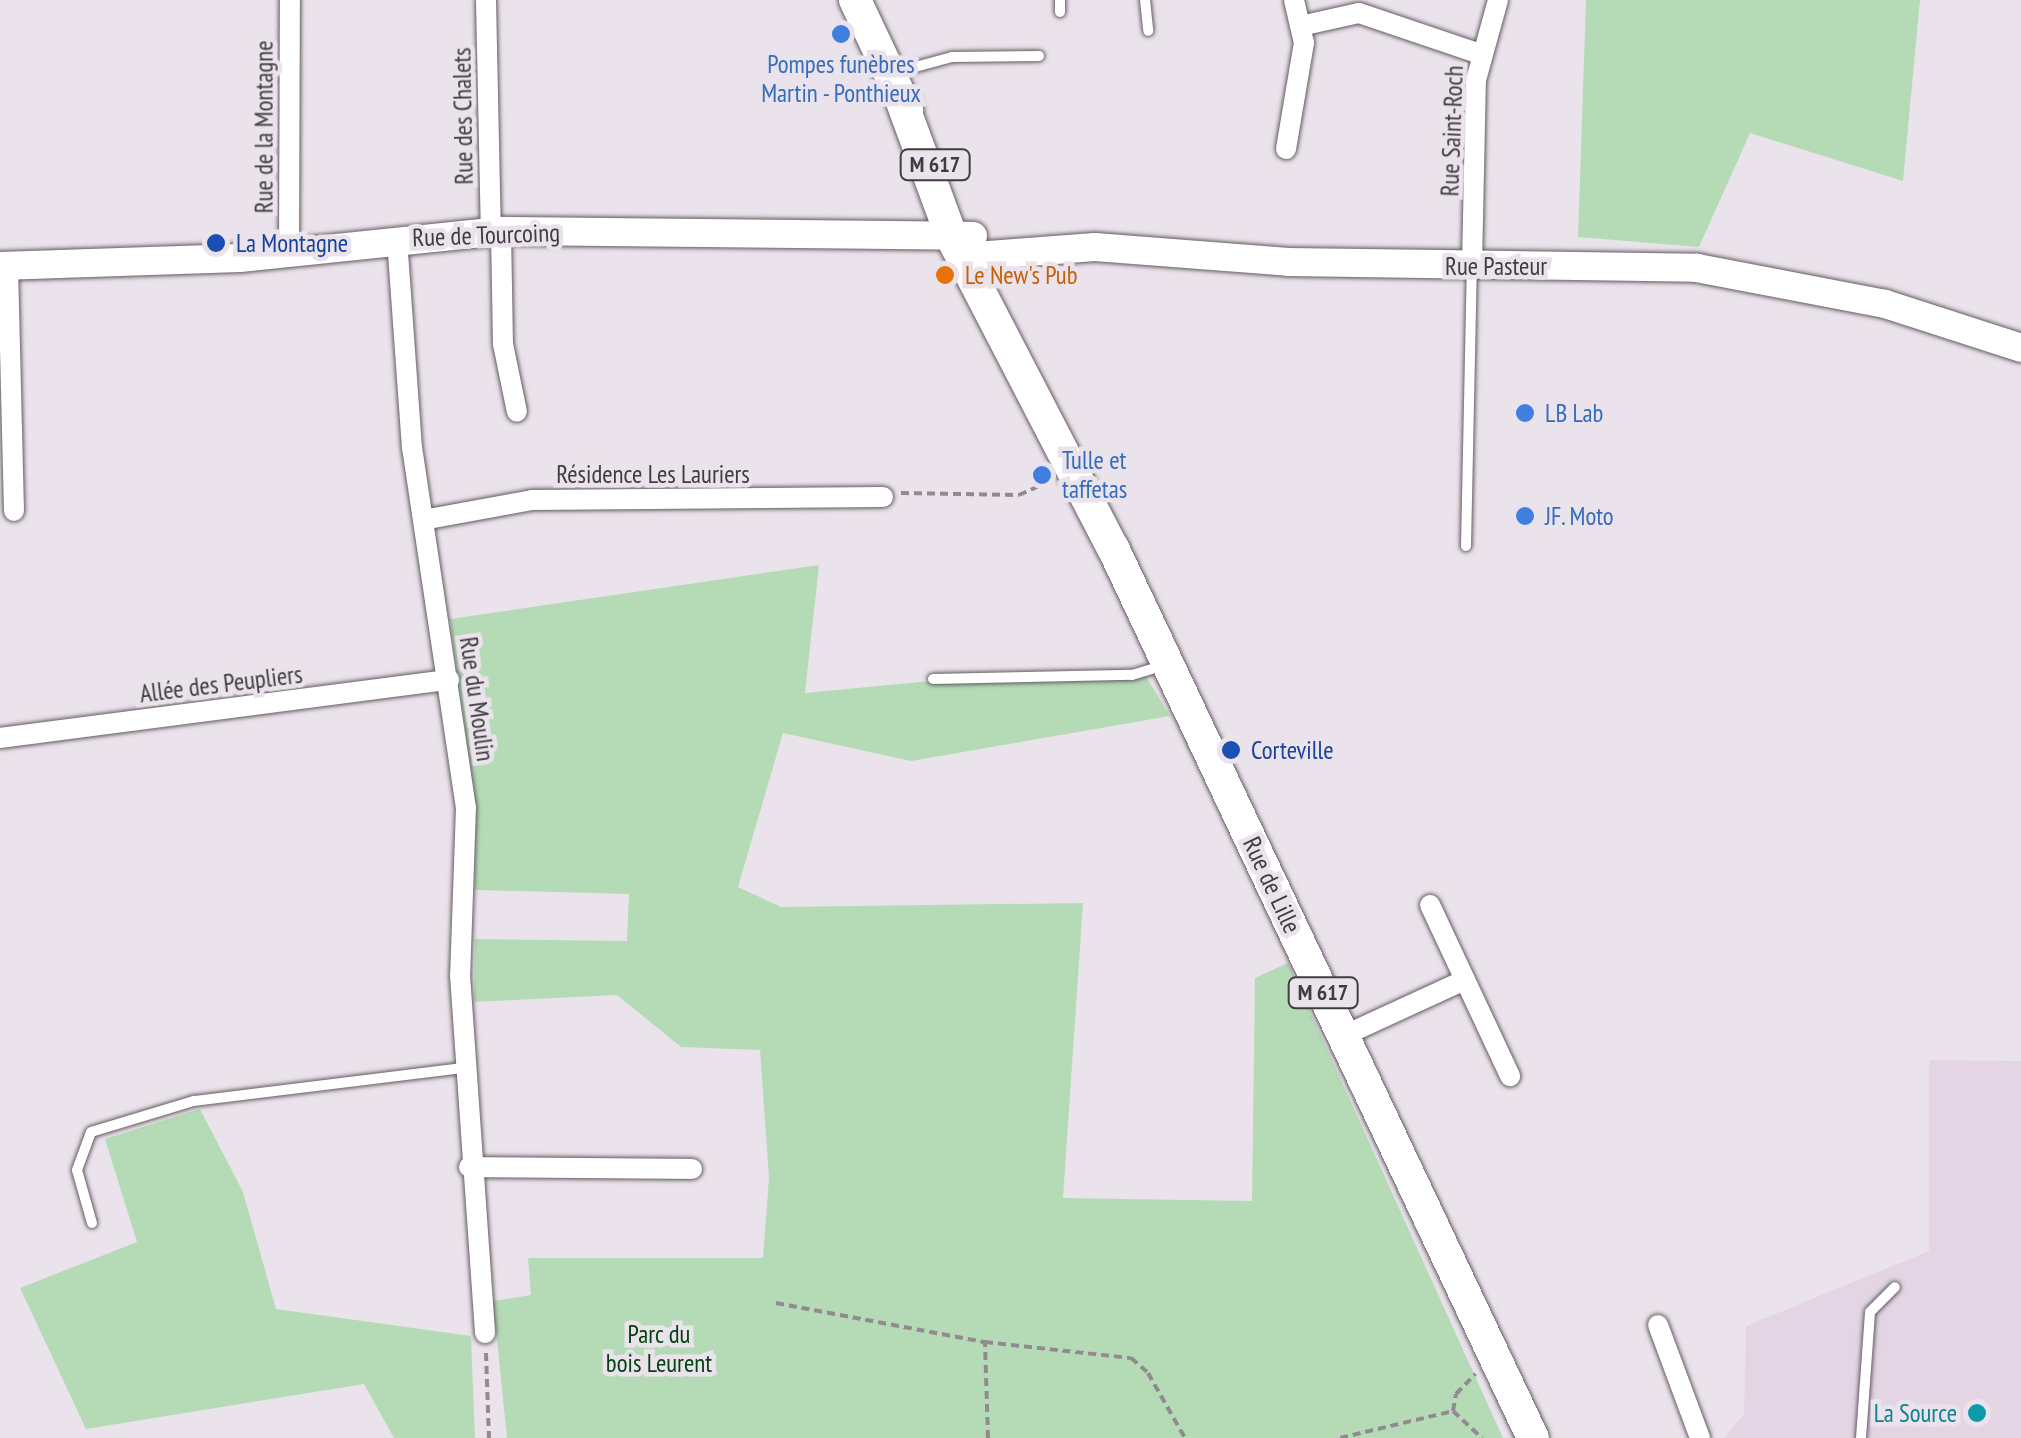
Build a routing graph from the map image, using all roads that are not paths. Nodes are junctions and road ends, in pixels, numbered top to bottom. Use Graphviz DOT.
graph roads {
  1 [pos="290,0"];
  2 [pos="486,0"];
  3 [pos="855,0"];
  4 [pos="1145,0"];
  5 [pos="1294,0"];
  6 [pos="1498,0"];
  7 [pos="1305,26"];
  8 [pos="1148,30"];
  9 [pos="1480,54"];
  10 [pos="1039,56"];
  11 [pos="894,84"];
  12 [pos="1286,149"];
  13 [pos="496,231"];
  14 [pos="398,239"];
  15 [pos="967,247"];
  16 [pos="289,253"];
  17 [pos="4,266"];
  18 [pos="1472,266"];
  19 [pos="2021,348"];
  20 [pos="517,412"];
  21 [pos="884,497"];
  22 [pos="14,511"];
  23 [pos="424,520"];
  24 [pos="1466,546"];
  25 [pos="1113,548"];
  26 [pos="1168,664"];
  27 [pos="934,678"];
  28 [pos="449,680"];
  29 [pos="0,738"];
  30 [pos="1430,905"];
  31 [pos="1465,980"];
  32 [pos="1343,1036"];
  33 [pos="464,1068"];
  34 [pos="1510,1076"];
  35 [pos="469,1167"];
  36 [pos="692,1169"];
  37 [pos="92,1223"];
  38 [pos="1896,1287"];
  39 [pos="1658,1325"];
  40 [pos="485,1333"];
  41 [pos="1533,1438"];
  42 [pos="1700,1438"];
  43 [pos="1861,1438"];
  1 -- 16 [label="street, Rue de la Montagne"];
  2 -- 13 [label="street, Rue des Chalets"];
  3 -- 11 [label="main road, Rue de Lille / M 617"];
  4 -- 8 [label="lane"];
  5 -- 7 [label="street"];
  6 -- 9 [label="street, Rue Saint-Roch"];
  7 -- 9 [label="street"];
  7 -- 12 [label="street"];
  9 -- 18 [label="street, Rue Saint-Roch"];
  10 -- 11 [label="lane"];
  11 -- 15 [label="main road, Rue de Lille / M 617"];
  13 -- 14 [label="main road, Rue de Tourcoing"];
  13 -- 15 [label="main road, Rue de Tourcoing"];
  13 -- 20 [label="street, Rue des Chalets"];
  14 -- 16 [label="main road, Rue de Tourcoing"];
  14 -- 23 [label="street, Rue du Moulin"];
  15 -- 18 [label="main road, Rue Pasteur"];
  15 -- 25 [label="main road, Rue de Lille / M 617"];
  15 -- 25 [label="main road, Rue de Lille / M 617"];
  16 -- 17 [label="main road, Rue de Tourcoing"];
  17 -- 22 [label="street"];
  18 -- 19 [label="main road, Rue Pasteur"];
  18 -- 24 [label="lane"];
  21 -- 23 [label="street, Résidence Les Lauriers"];
  23 -- 28 [label="street, Rue du Moulin"];
  25 -- 26 [label="main road, Rue de Lille / M 617"];
  26 -- 27 [label="lane"];
  26 -- 32 [label="main road, Rue de Lille / M 617"];
  28 -- 29 [label="street, Allée des Peupliers"];
  28 -- 33 [label="street, Rue du Moulin"];
  30 -- 31 [label="street"];
  31 -- 32 [label="street"];
  31 -- 34 [label="street"];
  32 -- 41 [label="main road, Rue de Lille / M 617"];
  33 -- 35 [label="street, Rue du Moulin"];
  33 -- 37 [label="lane"];
  35 -- 36 [label="street"];
  35 -- 40 [label="street, Rue du Moulin"];
  38 -- 43 [label="lane"];
  39 -- 42 [label="street"];
}
